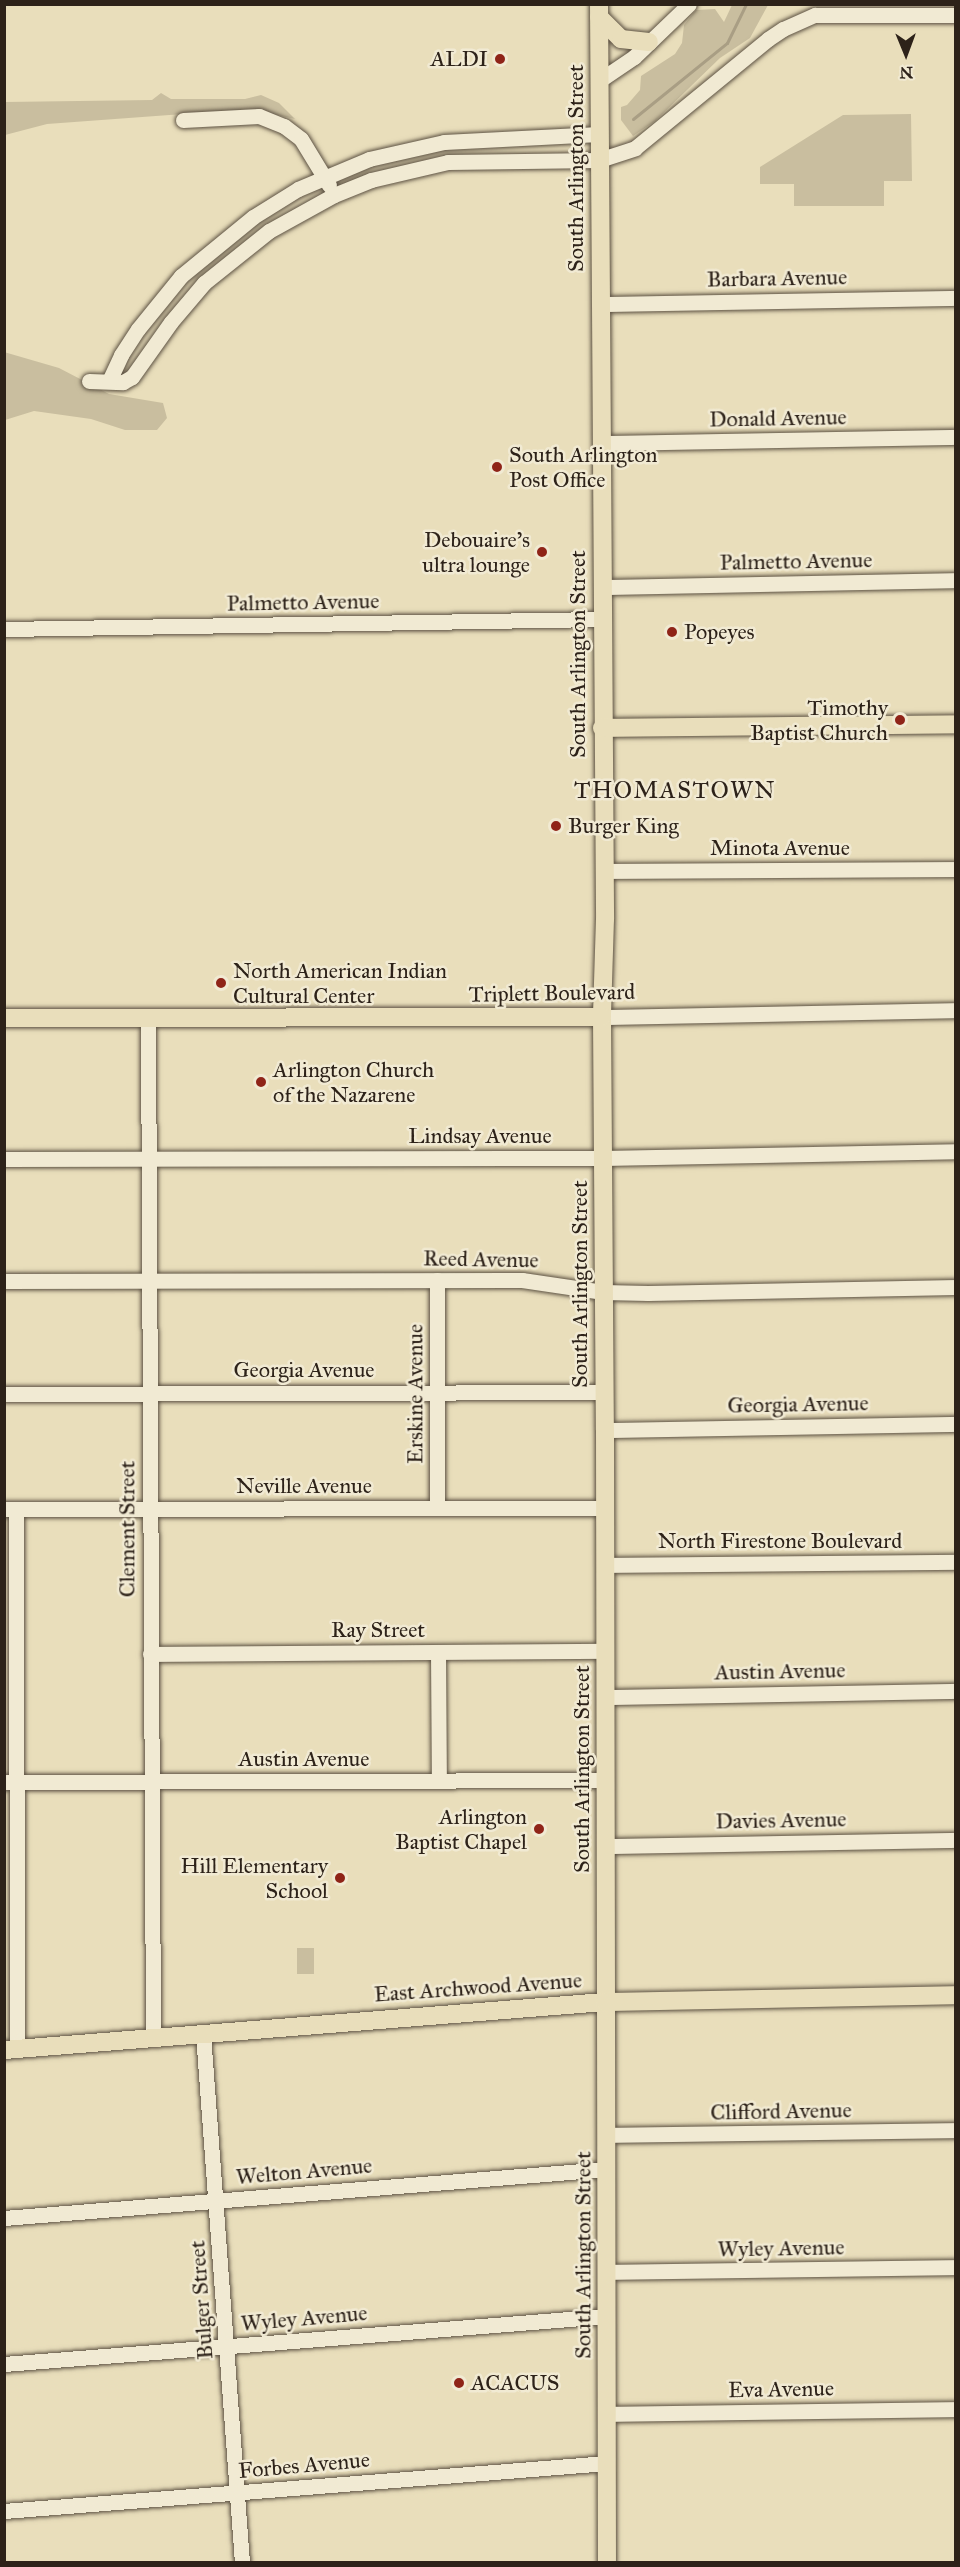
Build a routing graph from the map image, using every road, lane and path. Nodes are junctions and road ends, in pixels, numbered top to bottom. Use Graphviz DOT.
graph roads {
  1 [pos="689,4"];
  2 [pos="815,10"];
  3 [pos="599,11"];
  4 [pos="956,15"];
  5 [pos="649,42"];
  6 [pos="600,80"];
  7 [pos="183,120"];
  8 [pos="599,135"];
  9 [pos="599,160"];
  10 [pos="326,177"];
  11 [pos="334,195"];
  12 [pos="956,298"];
  13 [pos="600,304"];
  14 [pos="89,381"];
  15 [pos="109,381"];
  16 [pos="956,437"];
  17 [pos="601,443"];
  18 [pos="956,580"];
  19 [pos="602,587"];
  20 [pos="602,619"];
  21 [pos="4,629"];
  22 [pos="956,724"];
  23 [pos="602,728"];
  24 [pos="956,868"];
  25 [pos="604,871"];
  26 [pos="956,1010"];
  27 [pos="602,1017"];
  28 [pos="4,1018"];
  29 [pos="148,1019"];
  30 [pos="956,1151"];
  31 [pos="603,1158"];
  32 [pos="4,1159"];
  33 [pos="149,1159"];
  34 [pos="149,1280"];
  35 [pos="437,1280"];
  36 [pos="4,1281"];
  37 [pos="956,1287"];
  38 [pos="603,1292"];
  39 [pos="604,1392"];
  40 [pos="149,1393"];
  41 [pos="438,1393"];
  42 [pos="4,1394"];
  43 [pos="956,1424"];
  44 [pos="605,1430"];
  45 [pos="437,1508"];
  46 [pos="604,1508"];
  47 [pos="10,1509"];
  48 [pos="149,1509"];
  49 [pos="956,1562"];
  50 [pos="605,1565"];
  51 [pos="605,1651"];
  52 [pos="438,1652"];
  53 [pos="150,1654"];
  54 [pos="956,1691"];
  55 [pos="605,1697"];
  56 [pos="439,1780"];
  57 [pos="605,1780"];
  58 [pos="10,1782"];
  59 [pos="150,1782"];
  60 [pos="956,1840"];
  61 [pos="606,1846"];
  62 [pos="956,1995"];
  63 [pos="605,2002"];
  64 [pos="202,2034"];
  65 [pos="153,2037"];
  66 [pos="11,2049"];
  67 [pos="956,2130"];
  68 [pos="607,2135"];
  69 [pos="607,2169"];
  70 [pos="216,2201"];
  71 [pos="4,2218"];
  72 [pos="956,2267"];
  73 [pos="607,2272"];
  74 [pos="607,2316"];
  75 [pos="226,2346"];
  76 [pos="4,2364"];
  77 [pos="956,2409"];
  78 [pos="607,2414"];
  79 [pos="607,2463"];
  80 [pos="237,2493"];
  81 [pos="4,2511"];
  82 [pos="242,2562"];
  83 [pos="607,2562"];
  1 -- 5 [label="street"];
  2 -- 4 [label="street"];
  2 -- 9 [label="street"];
  3 -- 5 [label="main road"];
  3 -- 6 [label="main road, South Arlington Street"];
  5 -- 6 [label="street"];
  6 -- 8 [label="main road, South Arlington Street"];
  7 -- 10 [label="street"];
  8 -- 9 [label="main road, South Arlington Street"];
  8 -- 10 [label="street"];
  9 -- 11 [label="street"];
  9 -- 13 [label="main road, South Arlington Street"];
  10 -- 11 [label="street"];
  10 -- 15 [label="street"];
  11 -- 15 [label="street"];
  12 -- 13 [label="street, Barbara Avenue"];
  13 -- 17 [label="main road, South Arlington Street"];
  14 -- 15 [label="street"];
  16 -- 17 [label="street, Donald Avenue"];
  17 -- 19 [label="main road, South Arlington Street"];
  18 -- 19 [label="street, Palmetto Avenue"];
  19 -- 20 [label="main road, South Arlington Street"];
  20 -- 21 [label="street, Palmetto Avenue"];
  20 -- 23 [label="main road, South Arlington Street"];
  22 -- 23 [label="main road"];
  23 -- 25 [label="main road, South Arlington Street"];
  24 -- 25 [label="street, Minota Avenue"];
  25 -- 27 [label="main road, South Arlington Street"];
  26 -- 27 [label="street, Triplett Boulevard"];
  27 -- 29 [label="main road, Triplett Boulevard"];
  27 -- 31 [label="main road, South Arlington Street"];
  28 -- 29 [label="main road, Triplett Boulevard"];
  29 -- 33 [label="street, Clement Street"];
  30 -- 31 [label="street, Lindsay Avenue"];
  31 -- 33 [label="street, Lindsay Avenue"];
  31 -- 38 [label="main road, South Arlington Street"];
  32 -- 33 [label="street, Lindsay Avenue"];
  33 -- 34 [label="street, Clement Street"];
  34 -- 35 [label="street, Reed Avenue"];
  34 -- 36 [label="street, Reed Avenue"];
  34 -- 40 [label="street, Clement Street"];
  35 -- 38 [label="street, Reed Avenue"];
  35 -- 41 [label="street, Erskine Avenue"];
  37 -- 38 [label="street, Reed Avenue"];
  38 -- 39 [label="main road, South Arlington Street"];
  39 -- 41 [label="street, Georgia Avenue"];
  39 -- 44 [label="main road, South Arlington Street"];
  40 -- 41 [label="street, Georgia Avenue"];
  40 -- 42 [label="street, Georgia Avenue"];
  40 -- 48 [label="street, Clement Street"];
  41 -- 45 [label="street, Erskine Avenue"];
  43 -- 44 [label="street, Georgia Avenue"];
  44 -- 46 [label="main road, South Arlington Street"];
  45 -- 46 [label="street, Neville Avenue"];
  45 -- 48 [label="street, Neville Avenue"];
  46 -- 50 [label="main road, South Arlington Street"];
  47 -- 48 [label="street, Neville Avenue"];
  47 -- 58 [label="street"];
  48 -- 53 [label="street, Clement Street"];
  49 -- 50 [label="street, North Firestone Boulevard"];
  50 -- 51 [label="main road, South Arlington Street"];
  51 -- 52 [label="street, Ray Street"];
  51 -- 55 [label="main road, South Arlington Street"];
  52 -- 53 [label="street, Ray Street"];
  52 -- 56 [label="street"];
  53 -- 59 [label="street, Clement Street"];
  54 -- 55 [label="street, Austin Avenue"];
  55 -- 57 [label="main road, South Arlington Street"];
  56 -- 57 [label="street, Austin Avenue"];
  56 -- 59 [label="street, Austin Avenue"];
  57 -- 61 [label="main road, South Arlington Street"];
  58 -- 59 [label="street, Austin Avenue"];
  58 -- 66 [label="street"];
  59 -- 65 [label="street, Clement Street"];
  60 -- 61 [label="street, Davies Avenue"];
  61 -- 63 [label="main road, South Arlington Street"];
  62 -- 63 [label="main road, East Archwood Avenue"];
  63 -- 64 [label="main road, East Archwood Avenue"];
  63 -- 68 [label="main road, South Arlington Street"];
  64 -- 65 [label="main road, East Archwood Avenue"];
  64 -- 70 [label="street, Bulger Street"];
  65 -- 66 [label="main road, East Archwood Avenue"];
  67 -- 68 [label="street, Clifford Avenue"];
  68 -- 69 [label="main road, South Arlington Street"];
  69 -- 70 [label="street, Welton Avenue"];
  69 -- 73 [label="main road, South Arlington Street"];
  70 -- 71 [label="street, Welton Avenue"];
  70 -- 75 [label="street, Bulger Street"];
  72 -- 73 [label="street, Wyley Avenue"];
  73 -- 74 [label="main road, South Arlington Street"];
  74 -- 75 [label="street, Wyley Avenue"];
  74 -- 78 [label="main road, South Arlington Street"];
  75 -- 76 [label="street, Wyley Avenue"];
  75 -- 80 [label="street, Bulger Street"];
  77 -- 78 [label="street, Eva Avenue"];
  78 -- 79 [label="main road, South Arlington Street"];
  79 -- 80 [label="street, Forbes Avenue"];
  79 -- 83 [label="main road, South Arlington Street"];
  80 -- 81 [label="street, Forbes Avenue"];
  80 -- 82 [label="street, Bulger Street"];
}
